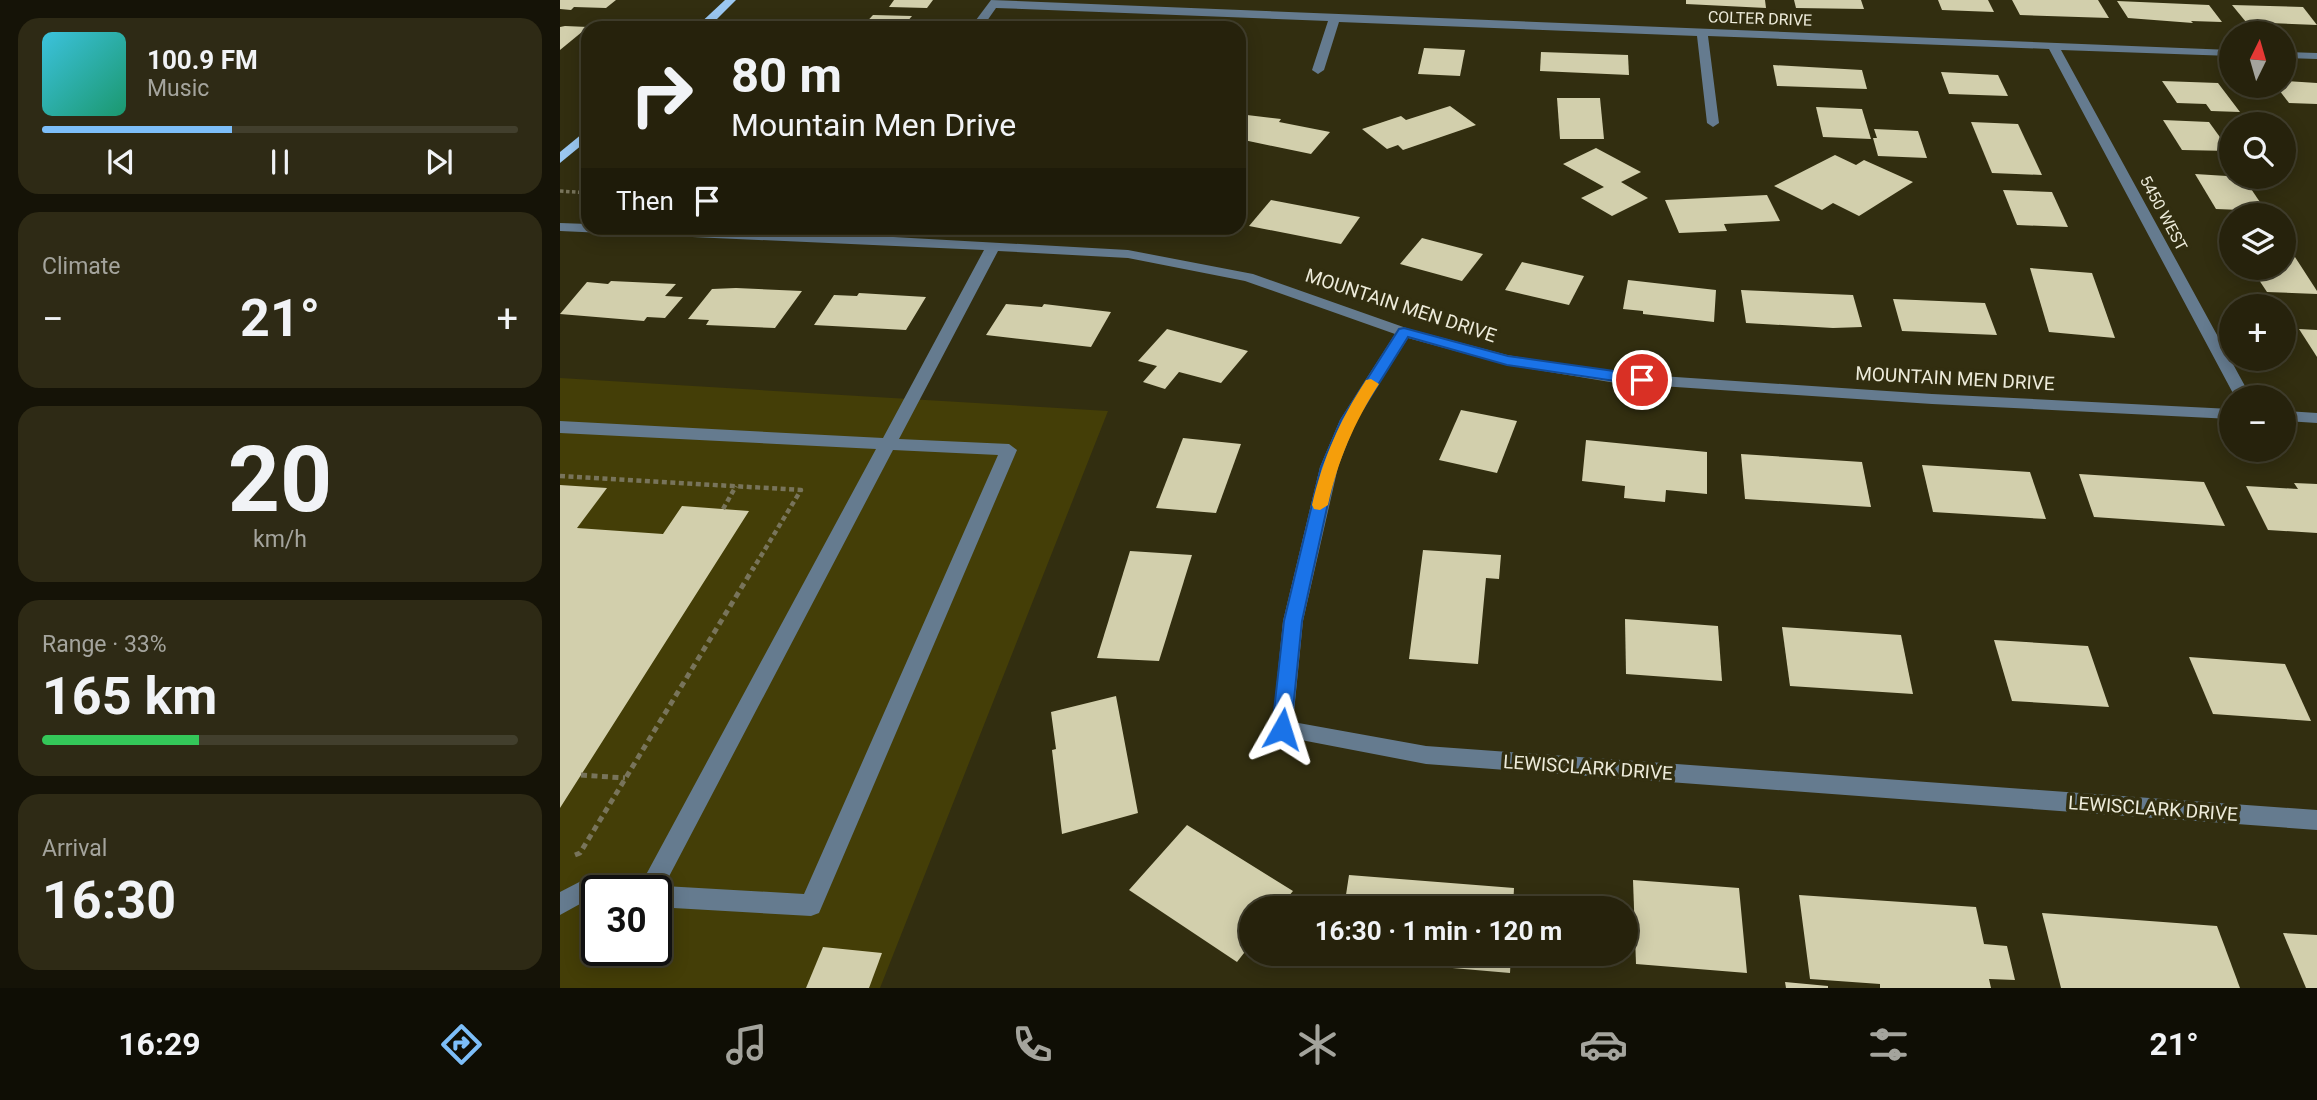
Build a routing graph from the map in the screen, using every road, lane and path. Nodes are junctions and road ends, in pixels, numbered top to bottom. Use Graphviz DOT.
graph roads {
  1 [pos="731,0"];
  2 [pos="996,2"];
  3 [pos="1335,18"];
  4 [pos="708,21"];
  5 [pos="981,21"];
  6 [pos="1702,31"];
  7 [pos="2053,46"];
  8 [pos="2219,53"];
  9 [pos="2296,55"];
  10 [pos="2317,56"];
  11 [pos="1318,70"];
  12 [pos="1713,123"];
  13 [pos="581,140"];
  14 [pos="560,159"];
  15 [pos="560,191"];
  16 [pos="581,192"];
  17 [pos="560,228"];
  18 [pos="581,228"];
  19 [pos="859,235"];
  20 [pos="993,247"];
  21 [pos="1404,332"];
  22 [pos="2237,385"];
  23 [pos="2219,413"];
  24 [pos="2296,417"];
  25 [pos="2317,418"];
  26 [pos="560,427"];
  27 [pos="887,445"];
  28 [pos="560,476"];
  29 [pos="736,486"];
  30 [pos="723,509"];
  31 [pos="581,775"];
  32 [pos="625,778"];
  33 [pos="2317,820"];
  34 [pos="570,858"];
  35 [pos="658,875"];
  36 [pos="581,892"];
  37 [pos="672,897"];
  38 [pos="560,904"];
  1 -- 4 [label="main road"];
  2 -- 3 [label="street, COLTER DRIVE"];
  2 -- 5 [label="street"];
  3 -- 6 [label="street, COLTER DRIVE"];
  3 -- 11 [label="street"];
  6 -- 7 [label="street, COLTER DRIVE"];
  6 -- 12 [label="street"];
  7 -- 8 [label="street, COLTER DRIVE"];
  7 -- 22 [label="street, 5450 WEST"];
  9 -- 10 [label="street"];
  13 -- 14 [label="main road"];
  15 -- 16 [label="path"];
  17 -- 18 [label="street, MOUNTAIN MEN DRIVE"];
  19 -- 20 [label="street, MOUNTAIN MEN DRIVE"];
  20 -- 21 [label="street, MOUNTAIN MEN DRIVE"];
  20 -- 27 [label="street"];
  21 -- 23 [label="street, MOUNTAIN MEN DRIVE"];
  21 -- 33 [label="street, LEWISCLARK DRIVE"];
  24 -- 25 [label="street"];
  26 -- 27 [label="street"];
  27 -- 35 [label="street"];
  27 -- 37 [label="street"];
  28 -- 29 [label="path"];
  29 -- 30 [label="path"];
  29 -- 32 [label="path"];
  31 -- 32 [label="path"];
  32 -- 34 [label="path"];
  36 -- 38 [label="street"];
}
